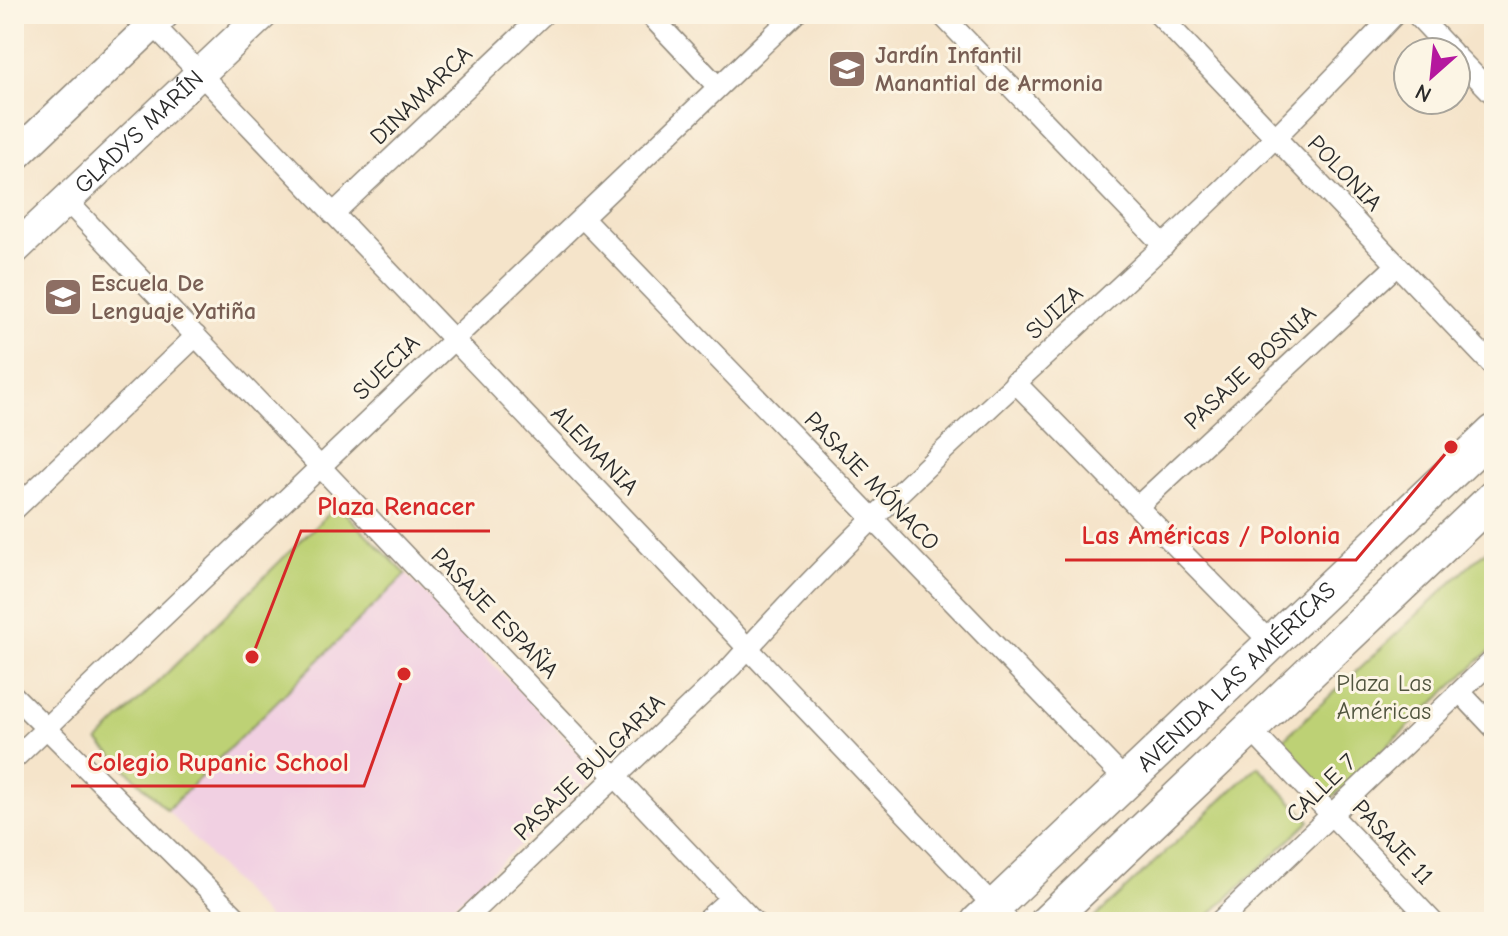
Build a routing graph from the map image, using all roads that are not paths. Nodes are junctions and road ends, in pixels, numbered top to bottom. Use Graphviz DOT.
graph roads {
  1 [pos="263,14"];
  2 [pos="544,14"];
  3 [pos="649,14"];
  4 [pos="795,14"];
  5 [pos="941,14"];
  6 [pos="1158,14"];
  7 [pos="1395,14"];
  8 [pos="1416,14"];
  9 [pos="153,18"];
  10 [pos="1437,36"];
  11 [pos="1472,72"];
  12 [pos="200,74"];
  13 [pos="718,87"];
  14 [pos="1494,95"];
  15 [pos="1276,138"];
  16 [pos="14,157"];
  17 [pos="66,200"];
  18 [pos="333,214"];
  19 [pos="582,217"];
  20 [pos="1164,246"];
  21 [pos="14,250"];
  22 [pos="1397,265"];
  23 [pos="196,336"];
  24 [pos="453,339"];
  25 [pos="1494,367"];
  26 [pos="1015,382"];
  27 [pos="1490,444"];
  28 [pos="320,467"];
  29 [pos="1494,497"];
  30 [pos="1138,506"];
  31 [pos="14,510"];
  32 [pos="872,519"];
  33 [pos="1271,643"];
  34 [pos="748,648"];
  35 [pos="1494,659"];
  36 [pos="1460,692"];
  37 [pos="14,696"];
  38 [pos="1494,728"];
  39 [pos="45,729"];
  40 [pos="1250,729"];
  41 [pos="14,759"];
  42 [pos="616,777"];
  43 [pos="1126,781"];
  44 [pos="1331,814"];
  45 [pos="731,898"];
  46 [pos="993,917"];
  47 [pos="241,922"];
  48 [pos="463,922"];
  49 [pos="704,922"];
  50 [pos="754,922"];
  51 [pos="1047,922"];
  52 [pos="1219,922"];
  53 [pos="1433,922"];
  1 -- 12 [label="street, GLADYS MARÍN"];
  2 -- 18 [label="street, DINAMARCA"];
  3 -- 13 [label="street"];
  4 -- 13 [label="street, SUECIA"];
  5 -- 20 [label="street"];
  6 -- 15 [label="street, POLONIA"];
  7 -- 15 [label="street, SUIZA"];
  8 -- 10 [label="street"];
  9 -- 12 [label="street, ALEMANIA"];
  9 -- 16 [label="street"];
  11 -- 14 [label="street"];
  12 -- 17 [label="street, GLADYS MARÍN"];
  12 -- 18 [label="street, ALEMANIA"];
  13 -- 19 [label="street, SUECIA"];
  15 -- 20 [label="street, SUIZA"];
  15 -- 22 [label="street, POLONIA"];
  17 -- 21 [label="street, GLADYS MARÍN"];
  17 -- 23 [label="street, PASAJE ESPAÑA"];
  18 -- 24 [label="street, ALEMANIA"];
  19 -- 24 [label="street, SUECIA"];
  19 -- 32 [label="street, PASAJE MÓNACO"];
  20 -- 26 [label="street, SUIZA"];
  22 -- 25 [label="street, POLONIA"];
  22 -- 30 [label="street, PASAJE BOSNIA"];
  23 -- 28 [label="street, PASAJE ESPAÑA"];
  23 -- 31 [label="street"];
  24 -- 28 [label="street, SUECIA"];
  24 -- 34 [label="street, ALEMANIA"];
  26 -- 30 [label="street"];
  26 -- 32 [label="street, SUIZA"];
  27 -- 33 [label="main road, AVENIDA LAS AMÉRICAS"];
  28 -- 39 [label="street, SUECIA"];
  28 -- 42 [label="street, PASAJE ESPAÑA"];
  29 -- 40 [label="main road, AVENIDA LAS AMÉRICAS"];
  30 -- 33 [label="street"];
  32 -- 34 [label="street, SUIZA"];
  32 -- 43 [label="street, PASAJE MÓNACO"];
  33 -- 43 [label="main road, AVENIDA LAS AMÉRICAS"];
  34 -- 42 [label="street, PASAJE BULGARIA"];
  34 -- 46 [label="street, ALEMANIA"];
  35 -- 36 [label="street, CALLE 7"];
  36 -- 38 [label="street"];
  36 -- 44 [label="street, CALLE 7"];
  37 -- 39 [label="street"];
  39 -- 41 [label="street, SUECIA"];
  39 -- 47 [label="street"];
  40 -- 44 [label="street, PASAJE 11"];
  40 -- 51 [label="main road, AVENIDA LAS AMÉRICAS"];
  42 -- 45 [label="street, PASAJE ESPAÑA"];
  42 -- 48 [label="street, PASAJE BULGARIA"];
  43 -- 46 [label="main road, AVENIDA LAS AMÉRICAS"];
  44 -- 52 [label="street, CALLE 7"];
  44 -- 53 [label="street, PASAJE 11"];
  45 -- 49 [label="street"];
  45 -- 50 [label="street, PASAJE ESPAÑA"];
}
